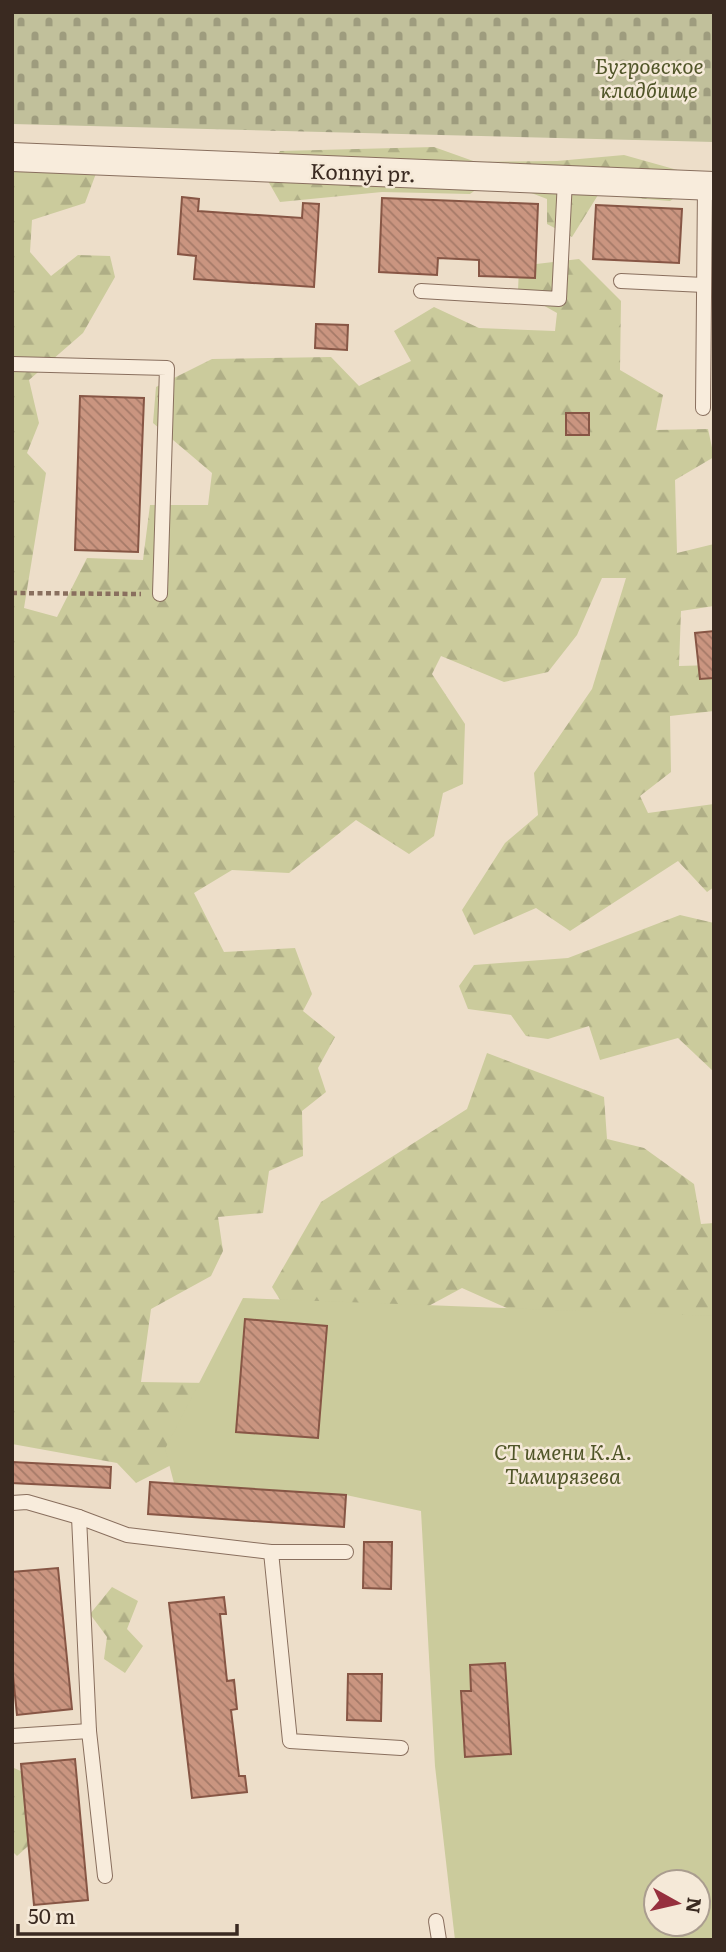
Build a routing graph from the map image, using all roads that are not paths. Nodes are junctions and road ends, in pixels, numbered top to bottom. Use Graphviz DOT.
graph roads {
  1 [pos="12,157"];
  2 [pos="565,180"];
  3 [pos="709,186"];
  4 [pos="621,281"];
  5 [pos="704,285"];
  6 [pos="421,290"];
  7 [pos="709,314"];
  8 [pos="12,364"];
  9 [pos="703,408"];
  10 [pos="160,594"];
  11 [pos="12,1503"];
  12 [pos="79,1517"];
  13 [pos="271,1552"];
  14 [pos="346,1552"];
  15 [pos="89,1731"];
  16 [pos="12,1736"];
  17 [pos="401,1748"];
  18 [pos="105,1876"];
  19 [pos="436,1921"];
  20 [pos="439,1940"];
  1 -- 2 [label="street, Konnyi pr."];
  2 -- 3 [label="street, Konnyi pr."];
  2 -- 6 [label="lane"];
  3 -- 5 [label="lane"];
  4 -- 5 [label="lane"];
  5 -- 7 [label="lane"];
  7 -- 9 [label="lane"];
  8 -- 10 [label="lane"];
  11 -- 12 [label="lane"];
  12 -- 13 [label="lane"];
  12 -- 15 [label="lane"];
  13 -- 14 [label="lane"];
  13 -- 17 [label="lane"];
  15 -- 16 [label="lane"];
  15 -- 18 [label="lane"];
  19 -- 20 [label="lane"];
}
